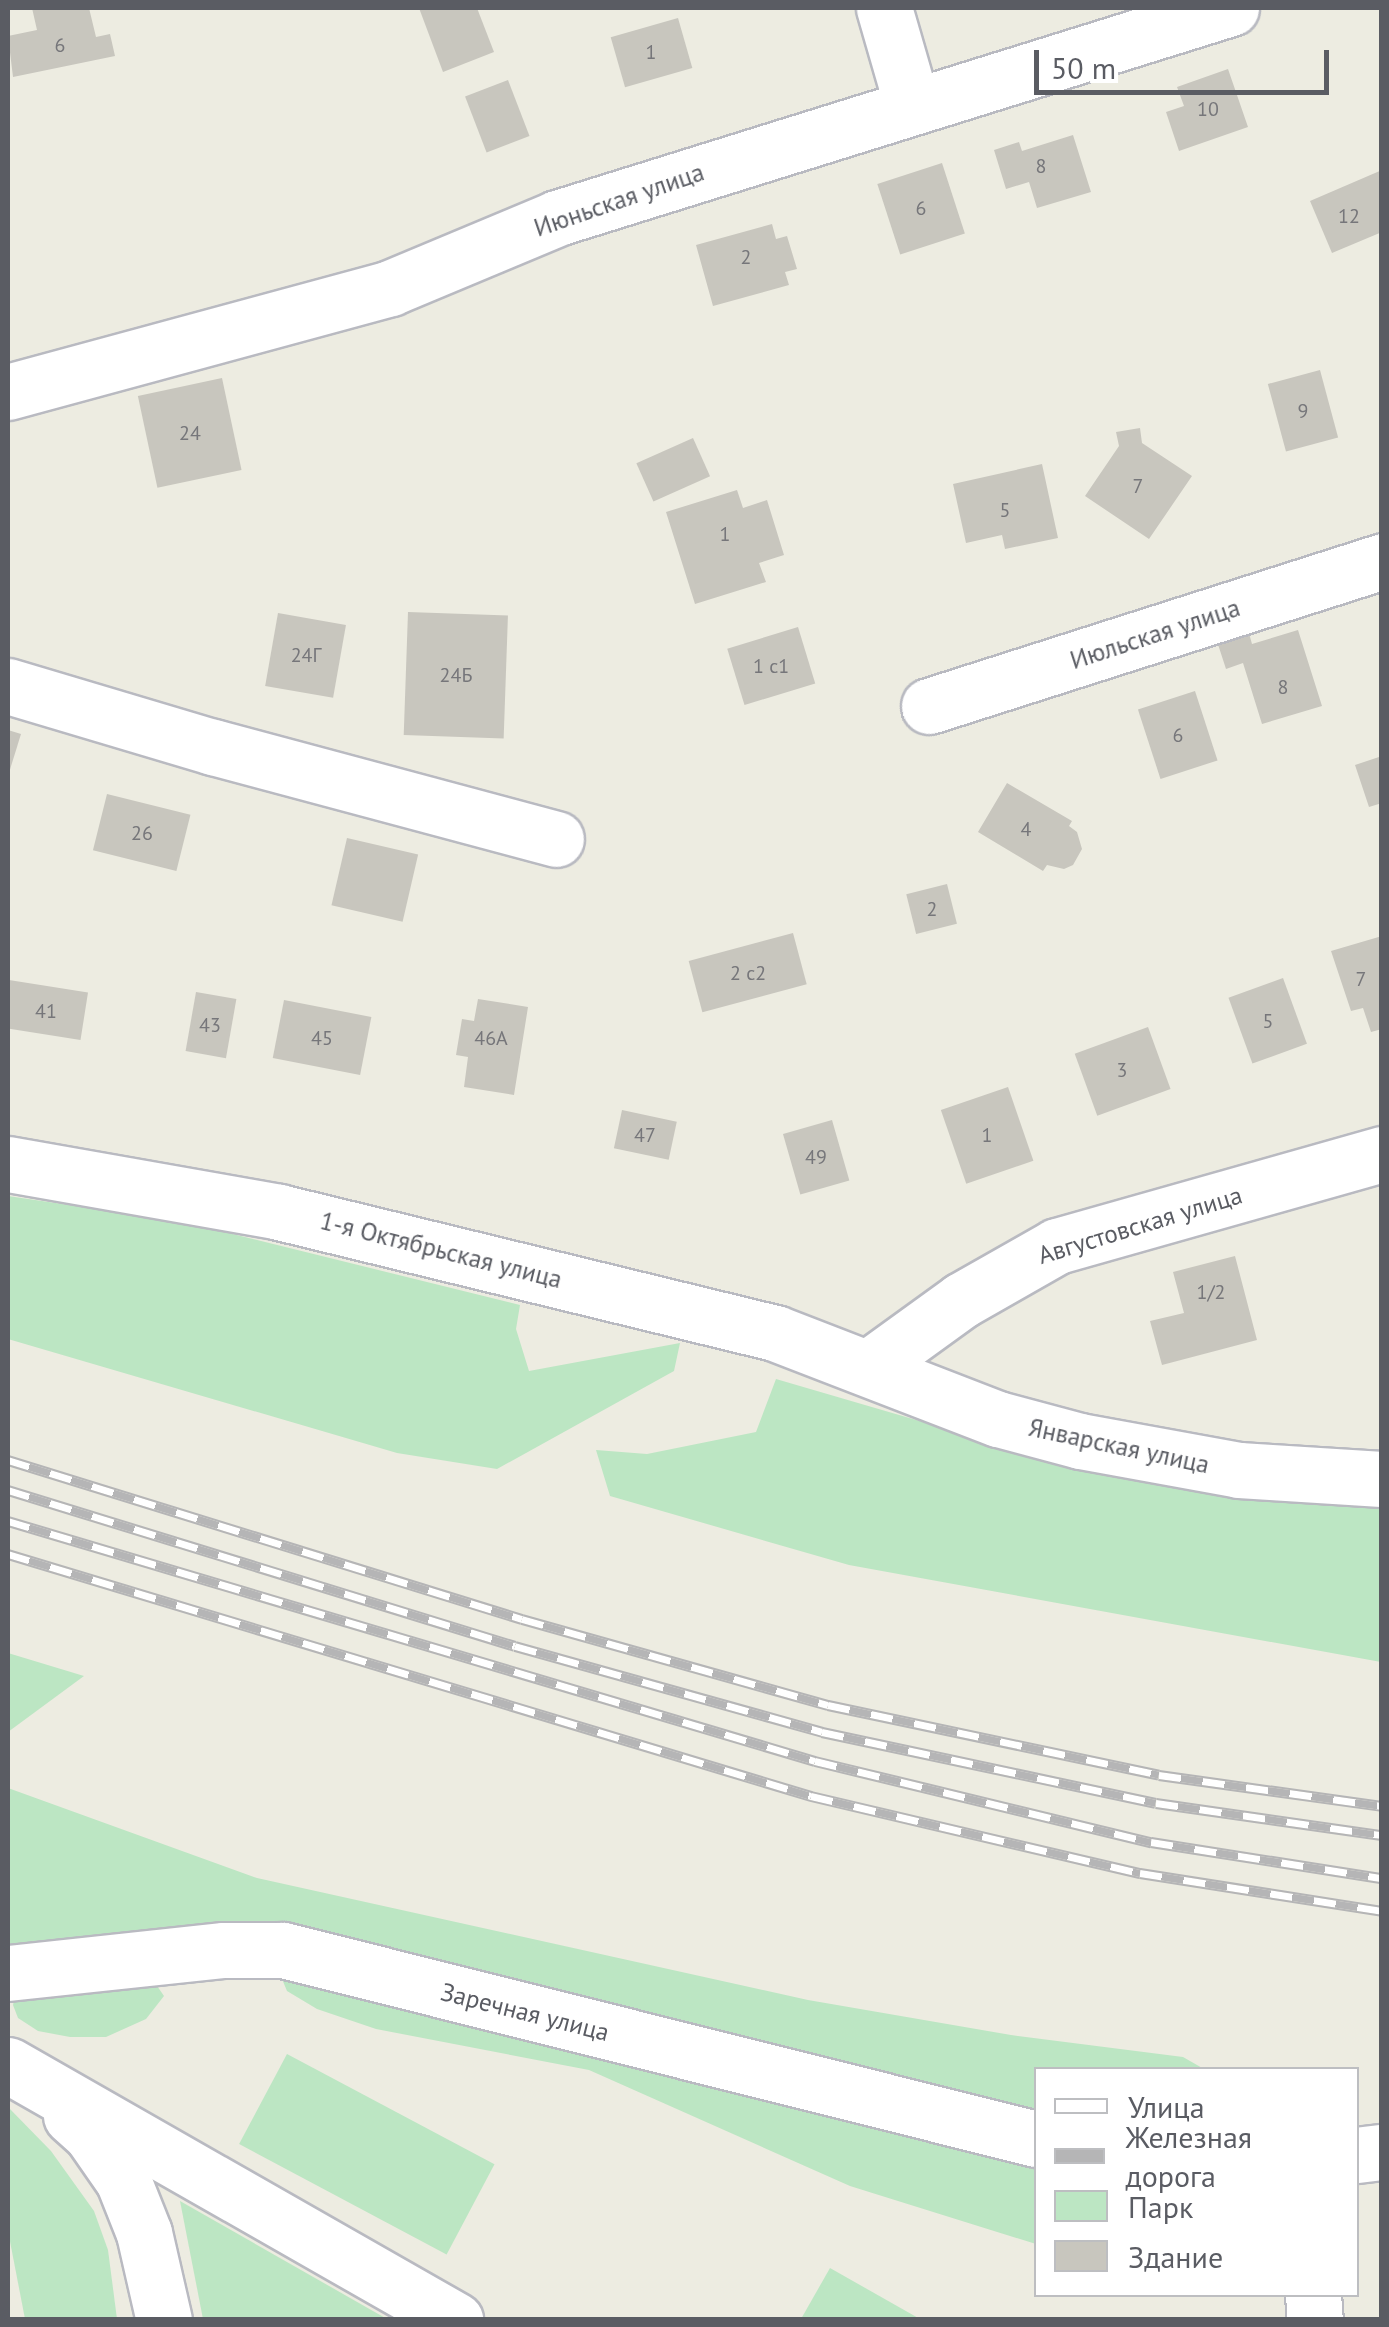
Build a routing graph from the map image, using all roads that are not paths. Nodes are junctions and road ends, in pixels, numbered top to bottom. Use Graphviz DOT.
graph roads {
  1 [pos="884,8"];
  2 [pos="1231,8"];
  3 [pos="912,105"];
  4 [pos="8,392"];
  5 [pos="1382,561"];
  6 [pos="8,686"];
  7 [pos="930,706"];
  8 [pos="556,839"];
  9 [pos="1382,1154"];
  10 [pos="8,1164"];
  11 [pos="868,1368"];
  12 [pos="1382,1479"];
  13 [pos="8,1973"];
  14 [pos="8,2068"];
  15 [pos="1034,2138"];
  16 [pos="164,2320"];
  17 [pos="455,2320"];
  1 -- 3 [label="street"];
  2 -- 3 [label="street, Июньская улица"];
  3 -- 4 [label="street, Июньская улица"];
  5 -- 7 [label="street, Июльская улица"];
  6 -- 8 [label="street"];
  9 -- 11 [label="street, Августовская улица"];
  10 -- 11 [label="street, 1-я Октябрьская улица"];
  11 -- 12 [label="street, Январская улица"];
  13 -- 15 [label="street, Заречная улица"];
  14 -- 16 [label="street"];
  14 -- 17 [label="street"];
}
